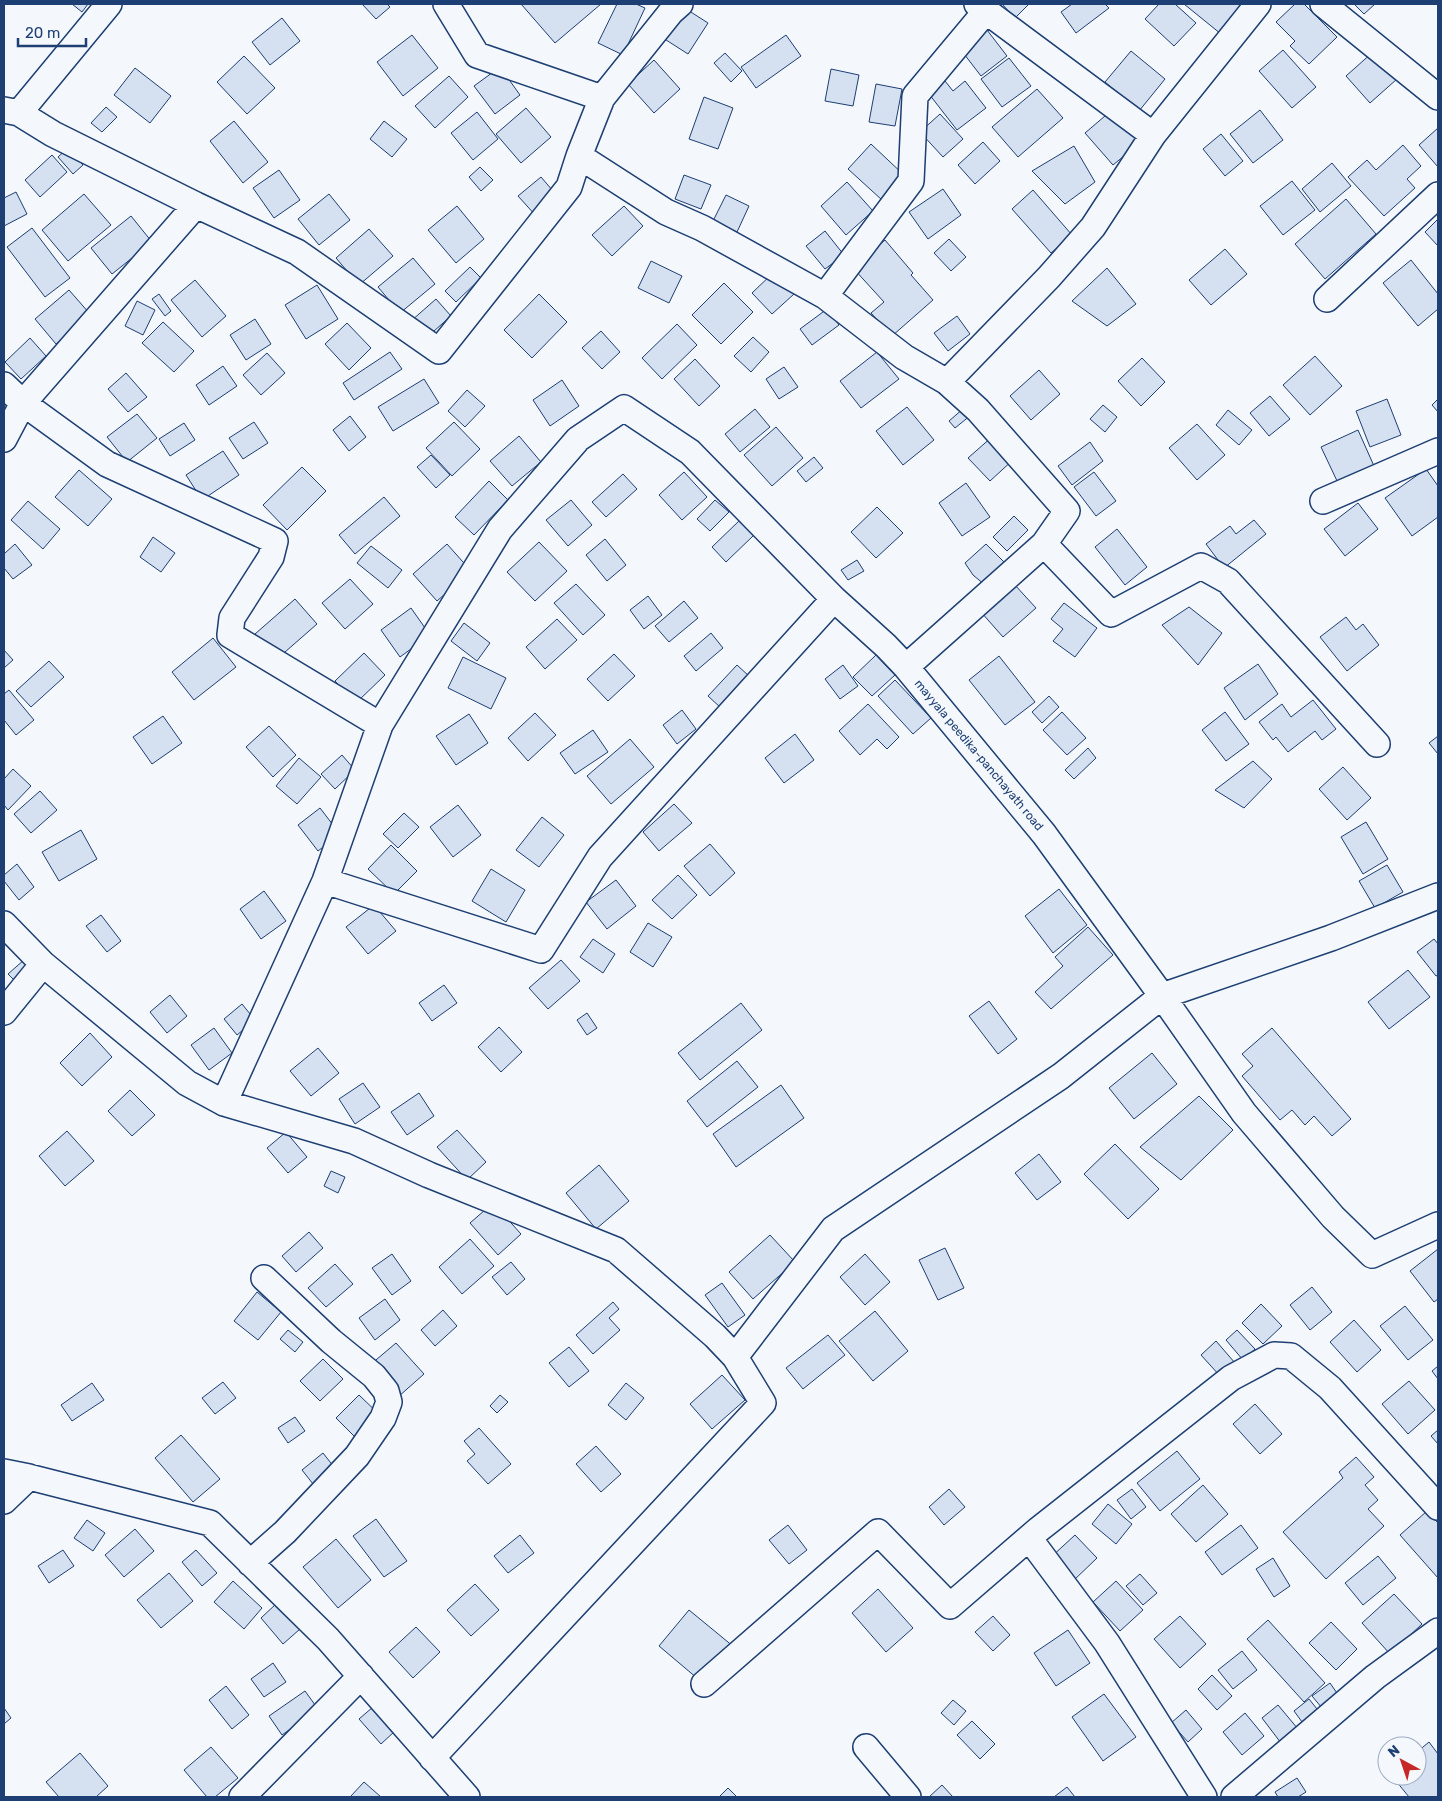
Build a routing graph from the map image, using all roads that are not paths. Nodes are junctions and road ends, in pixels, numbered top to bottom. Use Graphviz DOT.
graph roads {
  1 [pos="446,4"];
  2 [pos="680,4"];
  3 [pos="1258,4"];
  4 [pos="1323,4"];
  5 [pos="106,5"];
  6 [pos="981,7"];
  7 [pos="1438,97"];
  8 [pos="602,98"];
  9 [pos="11,112"];
  10 [pos="1153,136"];
  11 [pos="579,156"];
  12 [pos="1438,195"];
  13 [pos="196,205"];
  14 [pos="825,296"];
  15 [pos="1326,300"];
  16 [pos="947,382"];
  17 [pos="4,385"];
  18 [pos="23,403"];
  19 [pos="4,439"];
  20 [pos="1438,451"];
  21 [pos="1323,501"];
  22 [pos="1044,544"];
  23 [pos="834,599"];
  24 [pos="906,667"];
  25 [pos="380,725"];
  26 [pos="1377,744"];
  27 [pos="326,881"];
  28 [pos="1438,896"];
  29 [pos="4,924"];
  30 [pos="43,964"];
  31 [pos="1162,996"];
  32 [pos="4,1012"];
  33 [pos="224,1102"];
  34 [pos="1438,1208"];
  35 [pos="1438,1220"];
  36 [pos="1438,1225"];
  37 [pos="264,1278"];
  38 [pos="735,1357"];
  39 [pos="4,1472"];
  40 [pos="29,1477"];
  41 [pos="4,1501"];
  42 [pos="1438,1507"];
  43 [pos="1029,1538"];
  44 [pos="250,1563"];
  45 [pos="1438,1630"];
  46 [pos="361,1676"];
  47 [pos="704,1684"];
  48 [pos="866,1747"];
  49 [pos="432,1758"];
  50 [pos="242,1797"];
  51 [pos="467,1797"];
  52 [pos="908,1797"];
  53 [pos="1204,1797"];
  54 [pos="1234,1797"];
  1 -- 8 [label="street"];
  2 -- 8 [label="street"];
  3 -- 10 [label="street"];
  4 -- 7 [label="street"];
  5 -- 9 [label="street"];
  6 -- 10 [label="street"];
  6 -- 14 [label="street"];
  8 -- 11 [label="street"];
  9 -- 13 [label="street"];
  10 -- 16 [label="street"];
  11 -- 13 [label="street"];
  11 -- 14 [label="street, mayyala peedika-panchayath road"];
  12 -- 15 [label="street"];
  13 -- 18 [label="street"];
  14 -- 16 [label="street, mayyala peedika-panchayath road"];
  16 -- 22 [label="street, mayyala peedika-panchayath road"];
  17 -- 18 [label="street"];
  18 -- 19 [label="street"];
  18 -- 25 [label="street"];
  20 -- 21 [label="street"];
  22 -- 24 [label="street, mayyala peedika-panchayath road"];
  22 -- 26 [label="street"];
  23 -- 24 [label="street"];
  23 -- 25 [label="street"];
  23 -- 27 [label="street"];
  24 -- 31 [label="street, mayyala peedika-panchayath road"];
  25 -- 27 [label="street"];
  27 -- 33 [label="street"];
  28 -- 31 [label="street"];
  29 -- 30 [label="street"];
  30 -- 32 [label="street"];
  30 -- 33 [label="street"];
  31 -- 36 [label="street, mayyala peedika-panchayath road"];
  31 -- 38 [label="street"];
  33 -- 38 [label="street"];
  34 -- 35 [label="street"];
  37 -- 44 [label="street"];
  38 -- 49 [label="street"];
  39 -- 40 [label="street"];
  40 -- 41 [label="street"];
  40 -- 44 [label="street"];
  42 -- 43 [label="street"];
  43 -- 47 [label="street"];
  43 -- 53 [label="street"];
  44 -- 46 [label="street"];
  45 -- 54 [label="street"];
  46 -- 49 [label="street"];
  46 -- 50 [label="street"];
  48 -- 52 [label="street"];
  49 -- 51 [label="street"];
}
